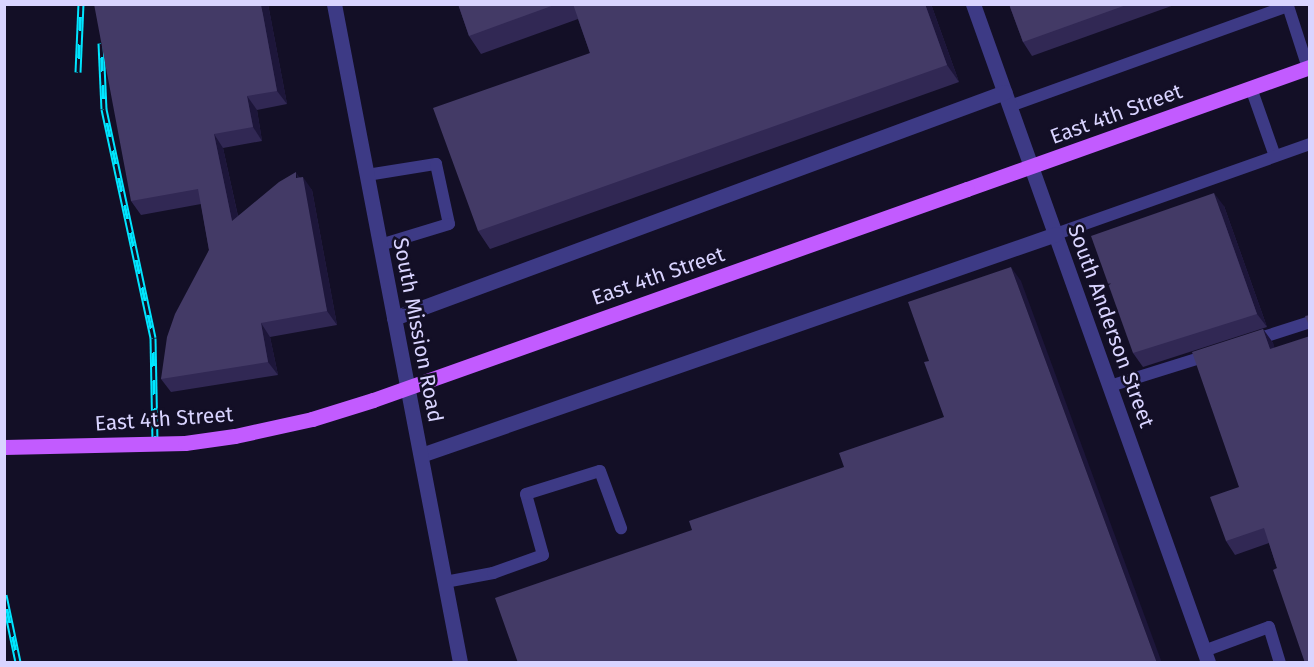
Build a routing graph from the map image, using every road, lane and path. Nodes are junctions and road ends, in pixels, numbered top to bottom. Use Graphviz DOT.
graph roads {
  1 [pos="334,4"];
  2 [pos="973,4"];
  3 [pos="1290,5"];
  4 [pos="1309,68"];
  5 [pos="1251,88"];
  6 [pos="1007,99"];
  7 [pos="1310,144"];
  8 [pos="1275,156"];
  9 [pos="1033,166"];
  10 [pos="367,175"];
  11 [pos="1056,234"];
  12 [pos="380,245"];
  13 [pos="394,318"];
  14 [pos="1310,322"];
  15 [pos="1243,344"];
  16 [pos="1221,351"];
  17 [pos="1110,386"];
  18 [pos="4,447"];
  19 [pos="421,455"];
  20 [pos="621,528"];
  21 [pos="445,582"];
  22 [pos="1206,657"];
  23 [pos="460,663"];
  24 [pos="1280,663"];
  1 -- 10 [label="street, South Mission Road"];
  2 -- 6 [label="street, South Anderson Street"];
  3 -- 4 [label="lane"];
  3 -- 6 [label="lane"];
  4 -- 5 [label="main road, East 4th Street"];
  5 -- 8 [label="lane"];
  5 -- 9 [label="main road, East 4th Street"];
  6 -- 9 [label="street, South Anderson Street"];
  6 -- 13 [label="street"];
  7 -- 8 [label="lane"];
  8 -- 11 [label="lane"];
  9 -- 11 [label="street, South Anderson Street"];
  9 -- 18 [label="main road, East 4th Street, bridge"];
  10 -- 12 [label="street, South Mission Road"];
  10 -- 12 [label="lane"];
  11 -- 17 [label="street, South Anderson Street"];
  11 -- 19 [label="street"];
  12 -- 13 [label="street, South Mission Road"];
  13 -- 19 [label="street, South Mission Road"];
  14 -- 15 [label="lane"];
  16 -- 17 [label="lane"];
  17 -- 22 [label="street, South Anderson Street"];
  19 -- 21 [label="street, South Mission Road"];
  20 -- 21 [label="lane"];
  21 -- 23 [label="street, South Mission Road"];
  22 -- 24 [label="lane"];
}
